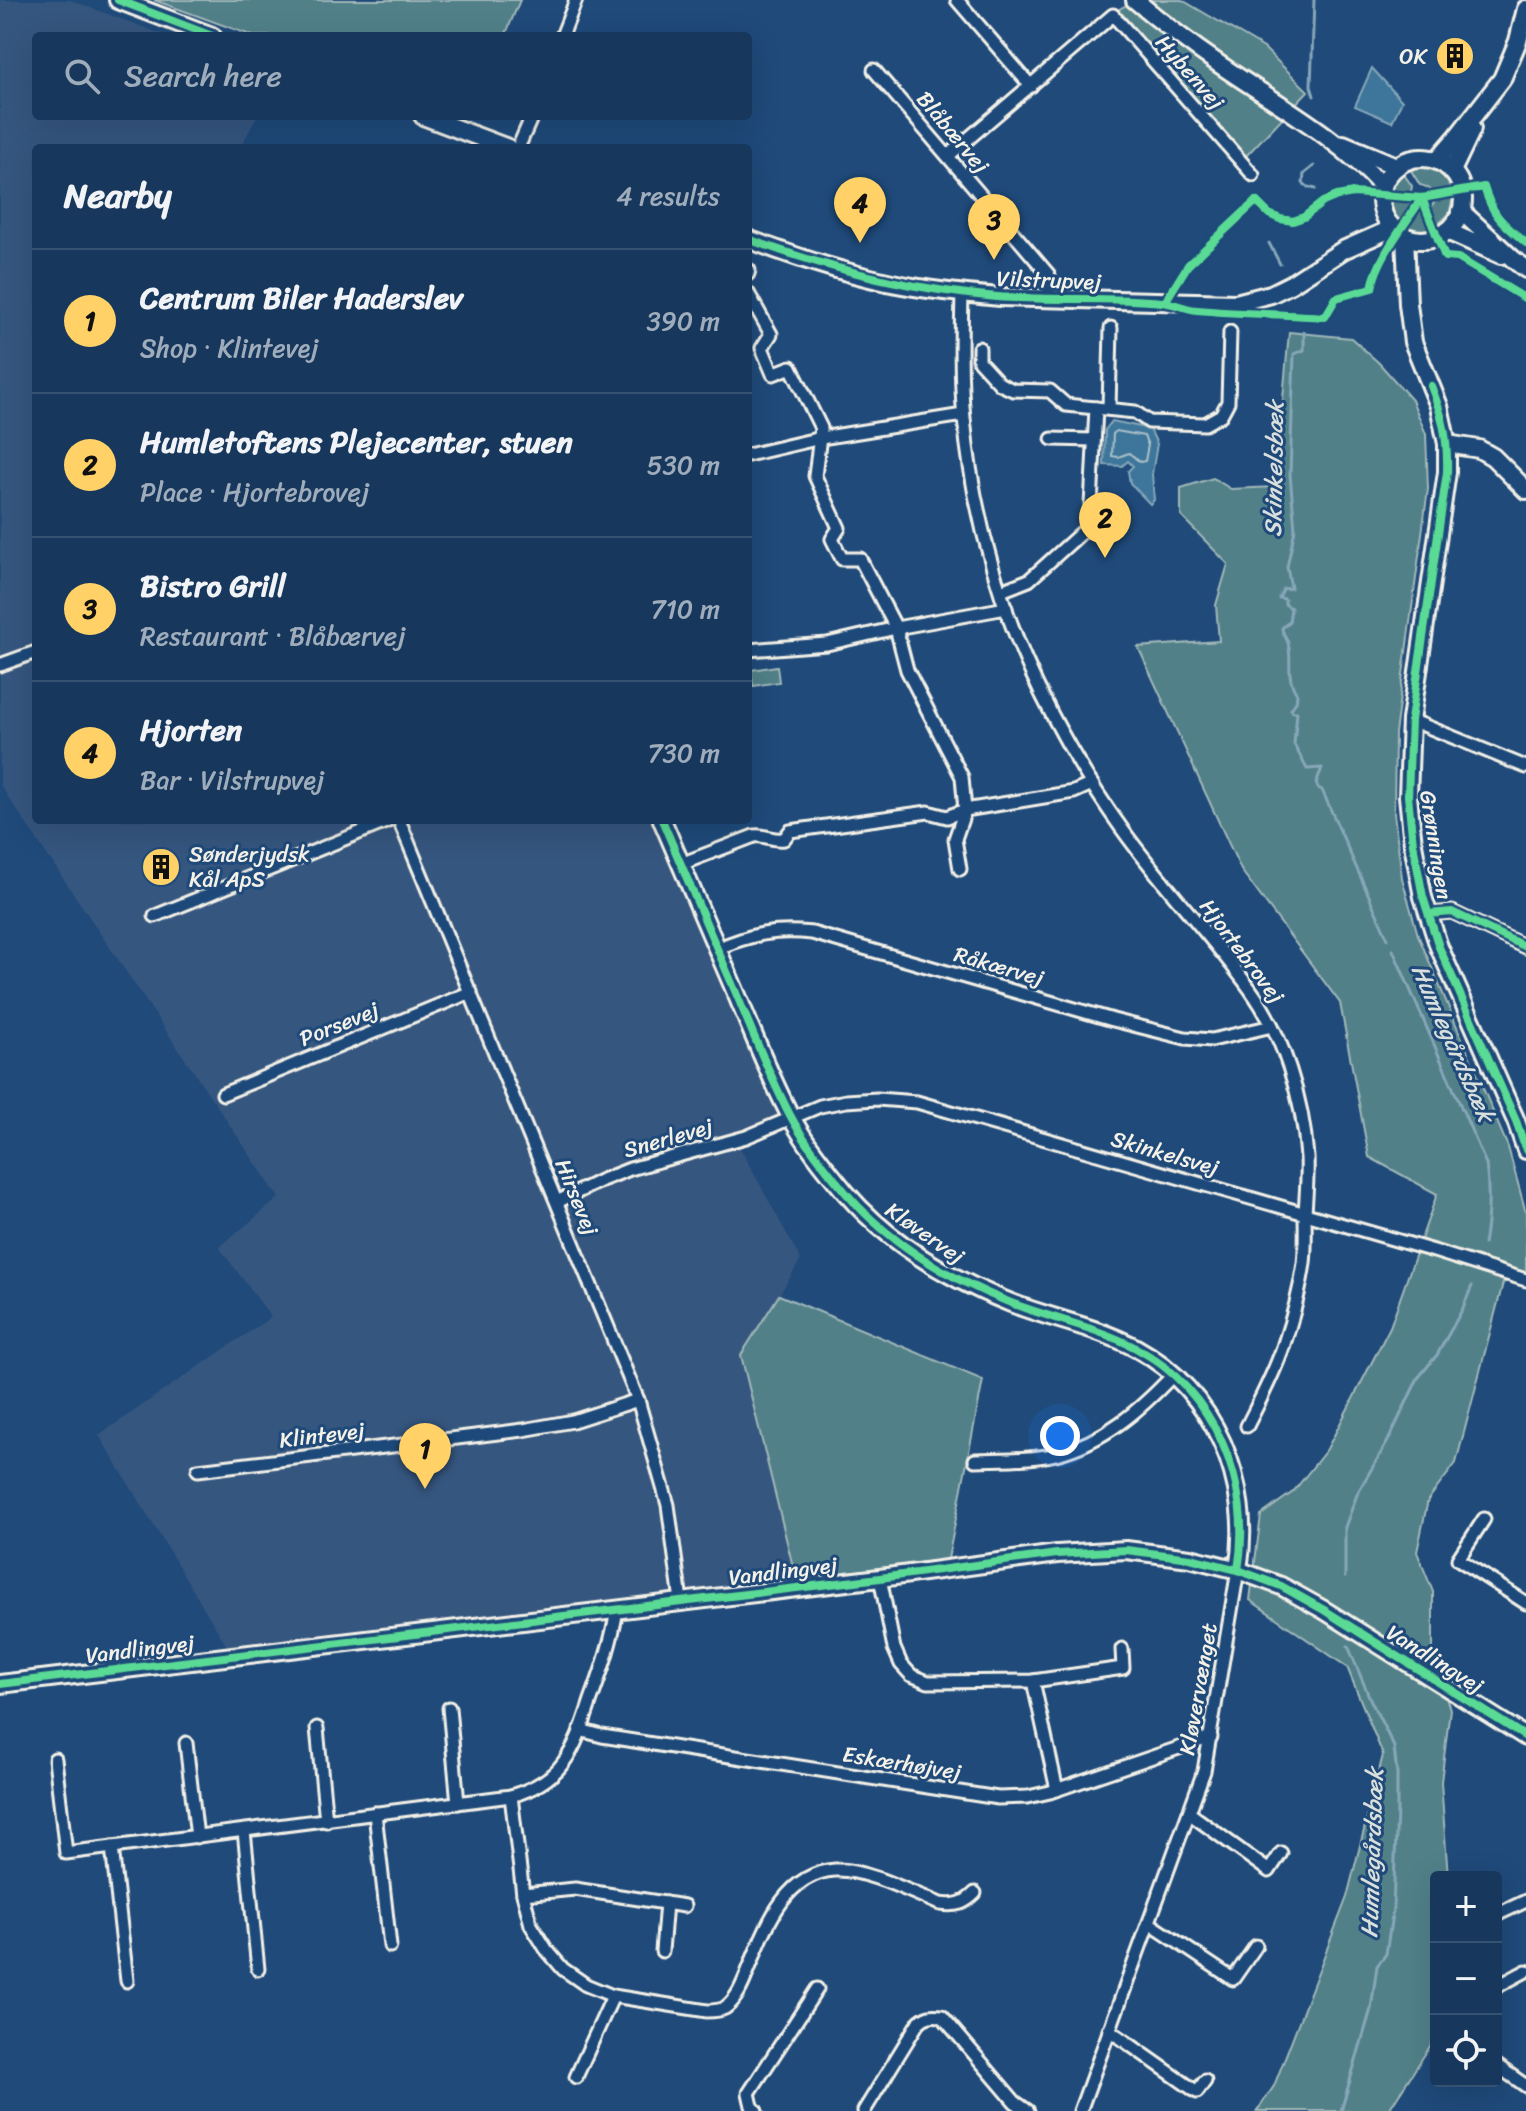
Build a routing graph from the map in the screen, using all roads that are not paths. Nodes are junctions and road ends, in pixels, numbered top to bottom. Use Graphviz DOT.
graph roads {
  1 [pos="118,0"];
  2 [pos="576,0"];
  3 [pos="957,0"];
  4 [pos="1135,0"];
  5 [pos="1526,9"];
  6 [pos="202,32"];
  7 [pos="564,32"];
  8 [pos="874,70"];
  9 [pos="1031,86"];
  10 [pos="1485,102"];
  11 [pos="434,120"];
  12 [pos="530,120"];
  13 [pos="1331,139"];
  14 [pos="497,144"];
  15 [pos="520,144"];
  16 [pos="948,156"];
  17 [pos="1437,160"];
  18 [pos="1396,166"];
  19 [pos="1452,171"];
  20 [pos="1253,175"];
  21 [pos="1382,186"];
  22 [pos="1461,211"];
  23 [pos="1382,212"];
  24 [pos="1447,231"];
  25 [pos="1399,232"];
  26 [pos="752,240"];
  27 [pos="1424,240"];
  28 [pos="1343,250"];
  29 [pos="1520,264"];
  30 [pos="1408,293"];
  31 [pos="962,294"];
  32 [pos="1049,299"];
  33 [pos="752,300"];
  34 [pos="1111,328"];
  35 [pos="1230,332"];
  36 [pos="979,348"];
  37 [pos="1096,408"];
  38 [pos="1109,409"];
  39 [pos="963,415"];
  40 [pos="821,438"];
  41 [pos="1052,439"];
  42 [pos="1094,440"];
  43 [pos="1447,444"];
  44 [pos="752,454"];
  45 [pos="1526,490"];
  46 [pos="1001,591"];
  47 [pos="1006,608"];
  48 [pos="896,628"];
  49 [pos="752,650"];
  50 [pos="32,653"];
  51 [pos="0,665"];
  52 [pos="1411,720"];
  53 [pos="1526,767"];
  54 [pos="1092,784"];
  55 [pos="965,810"];
  56 [pos="381,824"];
  57 [pos="401,824"];
  58 [pos="664,824"];
  59 [pos="681,864"];
  60 [pos="960,869"];
  61 [pos="1429,914"];
  62 [pos="155,916"];
  63 [pos="1526,947"];
  64 [pos="717,949"];
  65 [pos="471,992"];
  66 [pos="1272,1026"];
  67 [pos="223,1094"];
  68 [pos="791,1117"];
  69 [pos="1526,1150"];
  70 [pos="557,1202"];
  71 [pos="1305,1214"];
  72 [pos="1526,1280"];
  73 [pos="1174,1374"];
  74 [pos="638,1400"];
  75 [pos="1247,1426"];
  76 [pos="975,1460"];
  77 [pos="198,1470"];
  78 [pos="1484,1519"];
  79 [pos="1238,1570"];
  80 [pos="880,1578"];
  81 [pos="681,1601"];
  82 [pos="1526,1603"];
  83 [pos="617,1609"];
  84 [pos="1122,1649"];
  85 [pos="1033,1681"];
  86 [pos="0,1684"];
  87 [pos="449,1708"];
  88 [pos="317,1728"];
  89 [pos="580,1730"];
  90 [pos="1211,1737"];
  91 [pos="1526,1737"];
  92 [pos="186,1743"];
  93 [pos="55,1759"];
  94 [pos="1057,1790"];
  95 [pos="511,1796"];
  96 [pos="458,1803"];
  97 [pos="375,1813"];
  98 [pos="1189,1813"];
  99 [pos="326,1821"];
  100 [pos="244,1831"];
  101 [pos="197,1837"];
  102 [pos="112,1847"];
  103 [pos="1281,1853"];
  104 [pos="975,1893"];
  105 [pos="523,1894"];
  106 [pos="1526,1901"];
  107 [pos="666,1903"];
  108 [pos="684,1906"];
  109 [pos="1502,1912"];
  110 [pos="1149,1923"];
  111 [pos="390,1946"];
  112 [pos="1256,1946"];
  113 [pos="662,1951"];
  114 [pos="258,1969"];
  115 [pos="1526,1971"];
  116 [pos="127,1981"];
  117 [pos="1502,1984"];
  118 [pos="817,1989"];
  119 [pos="613,1996"];
  120 [pos="1109,2030"];
  121 [pos="1502,2069"];
  122 [pos="576,2077"];
  123 [pos="1205,2081"];
  124 [pos="1526,2086"];
  125 [pos="756,2111"];
  126 [pos="864,2111"];
  127 [pos="1028,2111"];
  128 [pos="1080,2111"];
  1 -- 6 [label="street"];
  2 -- 7 [label="street"];
  3 -- 9 [label="street"];
  4 -- 13 [label="street"];
  5 -- 10 [label="street"];
  8 -- 16 [label="street, Blåbærvej"];
  9 -- 16 [label="street, Hybenvej"];
  9 -- 20 [label="street, Hybenvej"];
  10 -- 17 [label="street"];
  10 -- 19 [label="street"];
  11 -- 14 [label="street"];
  12 -- 15 [label="street"];
  13 -- 18 [label="street"];
  13 -- 21 [label="street"];
  16 -- 32 [label="street, Blåbærvej"];
  17 -- 18 [label="street"];
  17 -- 19 [label="street"];
  18 -- 21 [label="street"];
  19 -- 22 [label="street"];
  21 -- 23 [label="street"];
  22 -- 24 [label="street"];
  22 -- 29 [label="street"];
  23 -- 25 [label="street"];
  23 -- 28 [label="street, Vilstrupvej"];
  24 -- 27 [label="street"];
  24 -- 29 [label="street"];
  25 -- 27 [label="street"];
  25 -- 28 [label="street, Vilstrupvej"];
  25 -- 30 [label="street, Grønningen"];
  26 -- 31 [label="street, Vilstrupvej"];
  27 -- 30 [label="street, Grønningen"];
  28 -- 32 [label="street, Vilstrupvej"];
  30 -- 43 [label="street, Grønningen"];
  31 -- 32 [label="street, Vilstrupvej"];
  31 -- 39 [label="street, Hjortebrovej"];
  33 -- 40 [label="street"];
  34 -- 38 [label="street"];
  35 -- 38 [label="street"];
  36 -- 37 [label="street"];
  37 -- 38 [label="street"];
  37 -- 42 [label="street"];
  39 -- 40 [label="street"];
  39 -- 46 [label="street, Hjortebrovej"];
  40 -- 44 [label="street"];
  40 -- 48 [label="street"];
  41 -- 42 [label="street"];
  42 -- 46 [label="street"];
  43 -- 45 [label="street"];
  43 -- 52 [label="street, Grønningen"];
  46 -- 47 [label="street, Hjortebrovej"];
  47 -- 48 [label="street"];
  47 -- 54 [label="street, Hjortebrovej"];
  48 -- 49 [label="street"];
  48 -- 55 [label="street"];
  50 -- 51 [label="street"];
  52 -- 53 [label="street"];
  52 -- 61 [label="street, Grønningen"];
  54 -- 55 [label="street"];
  54 -- 66 [label="street, Hjortebrovej"];
  55 -- 59 [label="street"];
  55 -- 60 [label="street"];
  56 -- 62 [label="street"];
  57 -- 65 [label="street, Hirsevej"];
  58 -- 59 [label="street, Kløvervej"];
  59 -- 64 [label="street, Kløvervej"];
  61 -- 63 [label="street"];
  61 -- 69 [label="street, Grønningen"];
  64 -- 66 [label="street, Råkærvej"];
  64 -- 68 [label="street, Kløvervej"];
  65 -- 67 [label="street, Porsevej"];
  65 -- 70 [label="street, Hirsevej"];
  66 -- 71 [label="street, Hjortebrovej"];
  68 -- 70 [label="street, Snerlevej"];
  68 -- 71 [label="street, Skinkelsvej"];
  68 -- 73 [label="street, Kløvervej"];
  70 -- 74 [label="street, Hirsevej"];
  71 -- 72 [label="street, Skinkelsvej"];
  71 -- 75 [label="street, Hjortebrovej"];
  73 -- 76 [label="street"];
  73 -- 79 [label="street, Kløvervej"];
  74 -- 77 [label="street, Klintevej"];
  74 -- 81 [label="street, Hirsevej"];
  78 -- 82 [label="street"];
  79 -- 80 [label="street, Vandlingvej"];
  79 -- 90 [label="street, Kløvervænget"];
  79 -- 91 [label="street, Vandlingvej"];
  80 -- 81 [label="street, Vandlingvej"];
  80 -- 85 [label="street"];
  81 -- 83 [label="street, Vandlingvej"];
  83 -- 86 [label="street, Vandlingvej"];
  83 -- 89 [label="street"];
  84 -- 85 [label="street"];
  85 -- 94 [label="street"];
  87 -- 96 [label="street"];
  88 -- 99 [label="street"];
  89 -- 94 [label="street, Eskærhøjvej"];
  89 -- 95 [label="street"];
  90 -- 94 [label="street, Eskærhøjvej"];
  90 -- 98 [label="street, Kløvervænget"];
  92 -- 101 [label="street"];
  93 -- 102 [label="street"];
  95 -- 96 [label="street"];
  95 -- 105 [label="street"];
  96 -- 97 [label="street"];
  97 -- 99 [label="street"];
  97 -- 111 [label="street"];
  98 -- 103 [label="street"];
  98 -- 110 [label="street, Kløvervænget"];
  99 -- 100 [label="street"];
  100 -- 101 [label="street"];
  100 -- 114 [label="street"];
  101 -- 102 [label="street"];
  102 -- 116 [label="street"];
  104 -- 119 [label="street"];
  105 -- 107 [label="street"];
  105 -- 119 [label="street"];
  106 -- 109 [label="street"];
  107 -- 108 [label="street"];
  107 -- 113 [label="street"];
  110 -- 112 [label="street"];
  110 -- 120 [label="street, Kløvervænget"];
  115 -- 117 [label="street"];
  118 -- 125 [label="street"];
  119 -- 122 [label="street"];
  120 -- 123 [label="street"];
  120 -- 128 [label="street, Kløvervænget"];
  121 -- 124 [label="street"];
  126 -- 127 [label="street"];
}
